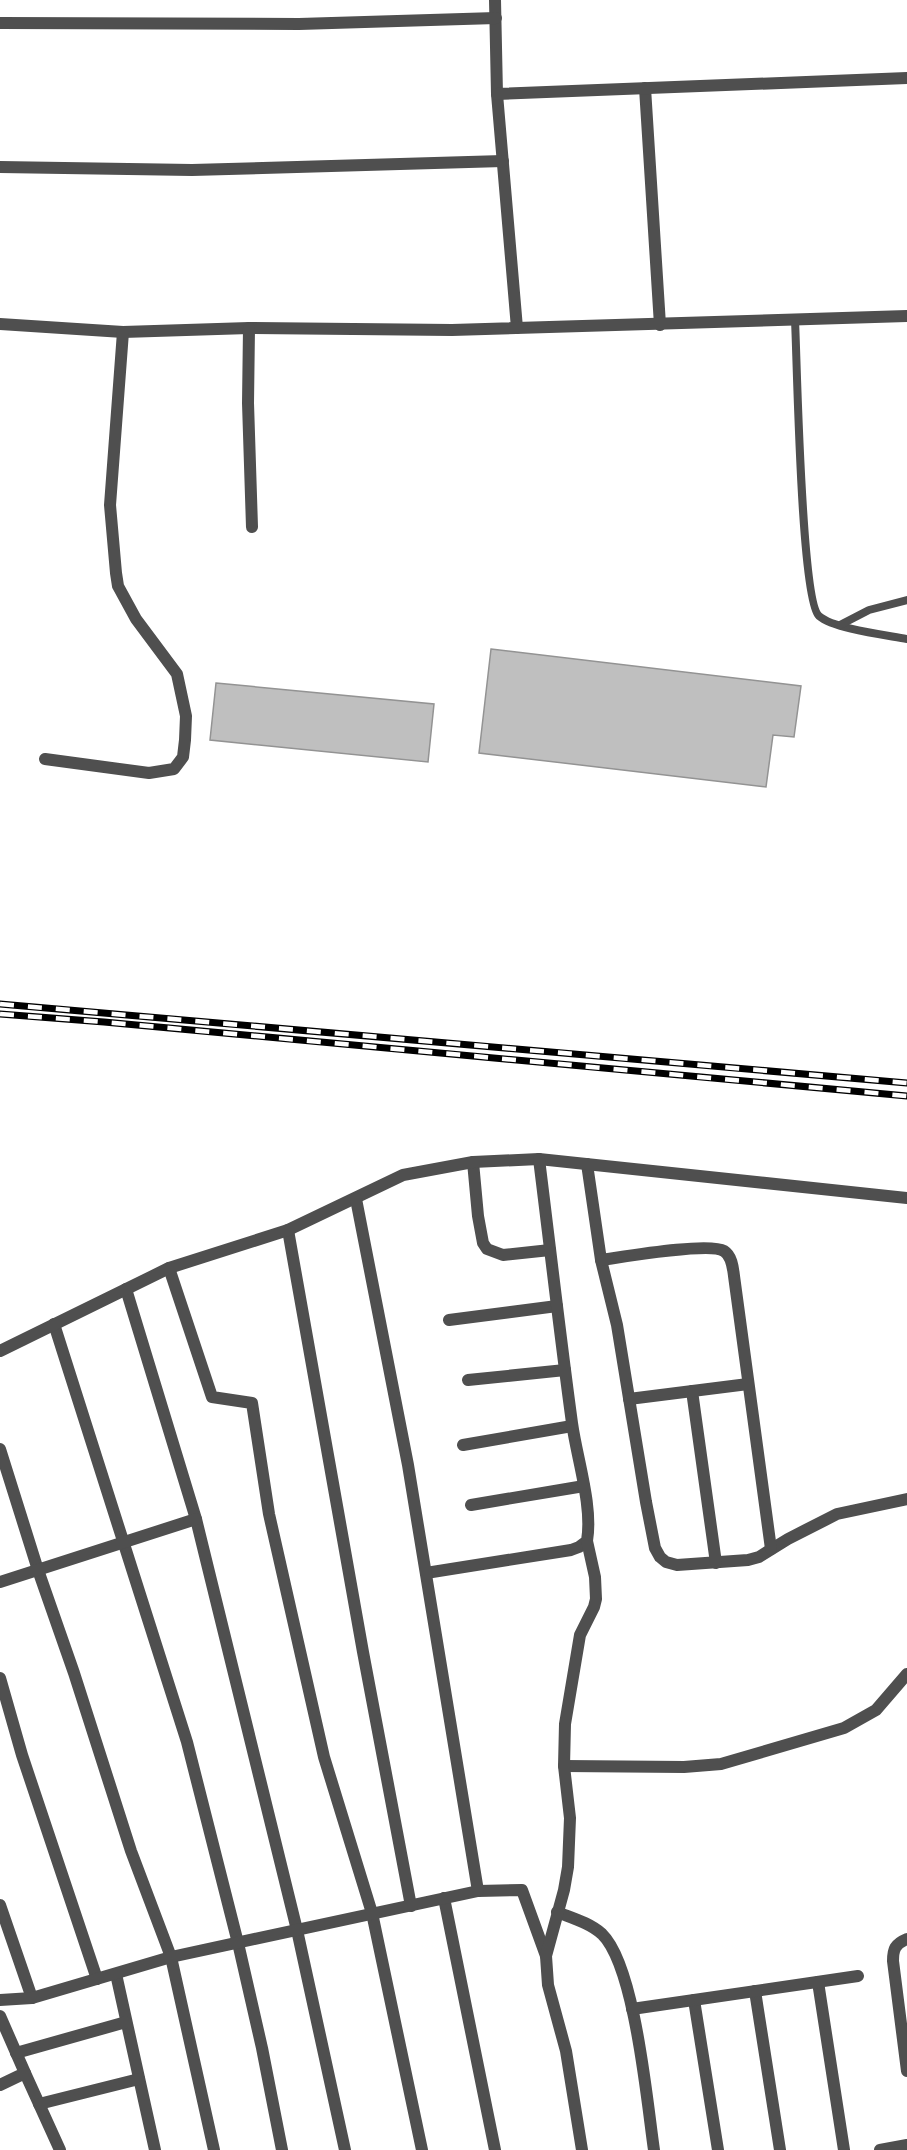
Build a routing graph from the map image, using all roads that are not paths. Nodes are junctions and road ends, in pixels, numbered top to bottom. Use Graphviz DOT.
graph roads {
  1 [pos="495,0"];
  2 [pos="495,18"];
  3 [pos="0,23"];
  4 [pos="907,78"];
  5 [pos="645,88"];
  6 [pos="497,94"];
  7 [pos="503,161"];
  8 [pos="0,167"];
  9 [pos="907,316"];
  10 [pos="795,320"];
  11 [pos="0,324"];
  12 [pos="660,325"];
  13 [pos="249,328"];
  14 [pos="517,328"];
  15 [pos="123,332"];
  16 [pos="252,527"];
  17 [pos="907,600"];
  18 [pos="840,625"];
  19 [pos="907,639"];
  20 [pos="45,759"];
  21 [pos="539,1159"];
  22 [pos="473,1162"];
  23 [pos="587,1164"];
  24 [pos="907,1198"];
  25 [pos="356,1199"];
  26 [pos="288,1230"];
  27 [pos="550,1250"];
  28 [pos="602,1260"];
  29 [pos="169,1268"];
  30 [pos="126,1289"];
  31 [pos="557,1306"];
  32 [pos="448,1320"];
  33 [pos="54,1324"];
  34 [pos="0,1351"];
  35 [pos="565,1370"];
  36 [pos="468,1380"];
  37 [pos="748,1384"];
  38 [pos="692,1391"];
  39 [pos="629,1399"];
  40 [pos="572,1426"];
  41 [pos="463,1445"];
  42 [pos="0,1449"];
  43 [pos="584,1486"];
  44 [pos="907,1499"];
  45 [pos="471,1505"];
  46 [pos="196,1519"];
  47 [pos="587,1541"];
  48 [pos="124,1542"];
  49 [pos="771,1549"];
  50 [pos="716,1563"];
  51 [pos="38,1570"];
  52 [pos="426,1573"];
  53 [pos="0,1582"];
  54 [pos="907,1674"];
  55 [pos="0,1678"];
  56 [pos="564,1766"];
  57 [pos="478,1891"];
  58 [pos="444,1898"];
  59 [pos="0,1905"];
  60 [pos="411,1906"];
  61 [pos="557,1912"];
  62 [pos="372,1913"];
  63 [pos="297,1930"];
  64 [pos="907,1940"];
  65 [pos="238,1943"];
  66 [pos="546,1956"];
  67 [pos="171,1957"];
  68 [pos="116,1974"];
  69 [pos="858,1976"];
  70 [pos="97,1979"];
  71 [pos="818,1982"];
  72 [pos="755,1991"];
  73 [pos="32,1998"];
  74 [pos="0,2000"];
  75 [pos="694,2000"];
  76 [pos="632,2009"];
  77 [pos="0,2016"];
  78 [pos="126,2022"];
  79 [pos="16,2053"];
  80 [pos="907,2071"];
  81 [pos="25,2073"];
  82 [pos="139,2079"];
  83 [pos="0,2085"];
  84 [pos="39,2104"];
  85 [pos="907,2145"];
  86 [pos="56,2149"];
  87 [pos="155,2150"];
  88 [pos="214,2150"];
  89 [pos="282,2150"];
  90 [pos="345,2150"];
  91 [pos="422,2150"];
  92 [pos="495,2150"];
  93 [pos="582,2150"];
  94 [pos="654,2150"];
  95 [pos="717,2150"];
  96 [pos="780,2150"];
  97 [pos="844,2150"];
  98 [pos="880,2150"];
  1 -- 2 [label="street"];
  2 -- 3 [label="street"];
  2 -- 6 [label="street"];
  4 -- 5 [label="street"];
  5 -- 6 [label="street"];
  5 -- 12 [label="street"];
  6 -- 7 [label="street"];
  7 -- 8 [label="street"];
  7 -- 14 [label="street"];
  9 -- 10 [label="street"];
  10 -- 12 [label="street"];
  10 -- 18 [label="lane"];
  11 -- 15 [label="street"];
  12 -- 14 [label="street"];
  13 -- 14 [label="street"];
  13 -- 15 [label="street"];
  13 -- 16 [label="street"];
  15 -- 20 [label="street"];
  17 -- 18 [label="lane"];
  18 -- 19 [label="lane"];
  21 -- 22 [label="street"];
  21 -- 23 [label="street"];
  21 -- 27 [label="street"];
  22 -- 25 [label="street"];
  22 -- 27 [label="street"];
  23 -- 24 [label="street"];
  23 -- 28 [label="street"];
  25 -- 26 [label="street"];
  25 -- 52 [label="street"];
  26 -- 29 [label="street"];
  26 -- 60 [label="street"];
  27 -- 31 [label="street"];
  28 -- 37 [label="street"];
  28 -- 39 [label="street"];
  29 -- 30 [label="street"];
  29 -- 62 [label="street"];
  30 -- 33 [label="street"];
  30 -- 46 [label="street"];
  31 -- 32 [label="street"];
  31 -- 35 [label="street"];
  33 -- 34 [label="street"];
  33 -- 48 [label="street"];
  35 -- 36 [label="street"];
  35 -- 40 [label="street"];
  37 -- 38 [label="street"];
  37 -- 49 [label="street"];
  38 -- 39 [label="street"];
  38 -- 50 [label="street"];
  39 -- 50 [label="street"];
  40 -- 41 [label="street"];
  40 -- 43 [label="street"];
  42 -- 51 [label="street"];
  43 -- 45 [label="street"];
  43 -- 47 [label="street"];
  44 -- 49 [label="street"];
  46 -- 48 [label="street"];
  46 -- 63 [label="street"];
  47 -- 52 [label="street"];
  47 -- 56 [label="street"];
  48 -- 51 [label="street"];
  48 -- 65 [label="street"];
  49 -- 50 [label="street"];
  51 -- 53 [label="street"];
  51 -- 67 [label="street"];
  52 -- 57 [label="street"];
  54 -- 56 [label="street"];
  55 -- 70 [label="street"];
  56 -- 61 [label="street"];
  57 -- 58 [label="street"];
  57 -- 66 [label="street"];
  58 -- 60 [label="street"];
  58 -- 92 [label="street"];
  59 -- 73 [label="street"];
  60 -- 62 [label="street"];
  61 -- 66 [label="street"];
  61 -- 76 [label="street"];
  62 -- 63 [label="street"];
  62 -- 91 [label="street"];
  63 -- 65 [label="street"];
  63 -- 90 [label="street"];
  64 -- 80 [label="street"];
  65 -- 67 [label="street"];
  65 -- 89 [label="street"];
  66 -- 93 [label="street"];
  67 -- 68 [label="street"];
  67 -- 88 [label="street"];
  68 -- 70 [label="street"];
  68 -- 78 [label="street"];
  69 -- 71 [label="street"];
  70 -- 73 [label="street"];
  71 -- 72 [label="street"];
  71 -- 97 [label="street"];
  72 -- 75 [label="street"];
  72 -- 96 [label="street"];
  73 -- 74 [label="street"];
  75 -- 76 [label="street"];
  75 -- 95 [label="street"];
  76 -- 94 [label="street"];
  77 -- 79 [label="street"];
  78 -- 79 [label="street"];
  78 -- 82 [label="street"];
  79 -- 81 [label="street"];
  81 -- 83 [label="street"];
  81 -- 84 [label="street"];
  82 -- 84 [label="street"];
  82 -- 87 [label="street"];
  84 -- 86 [label="street"];
  85 -- 98 [label="street"];
}
